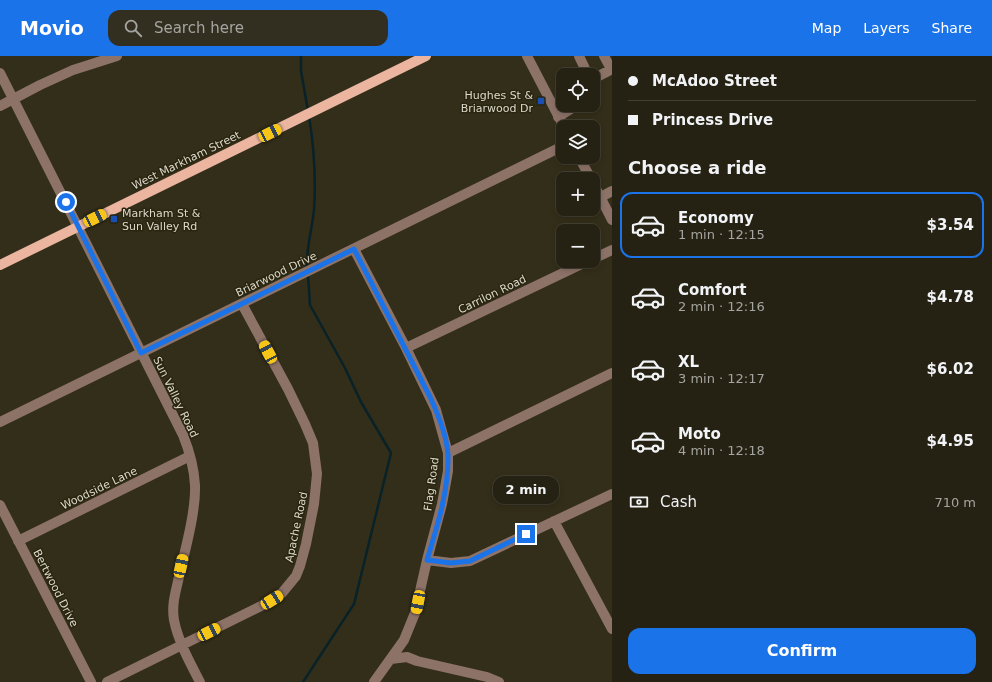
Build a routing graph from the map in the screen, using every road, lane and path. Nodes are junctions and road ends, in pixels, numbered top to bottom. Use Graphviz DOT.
graph roads {
  1 [pos="117,56"];
  2 [pos="426,56"];
  3 [pos="527,56"];
  4 [pos="579,56"];
  5 [pos="604,56"];
  6 [pos="585,68"];
  7 [pos="611,69"];
  8 [pos="0,73"];
  9 [pos="600,75"];
  10 [pos="14,99"];
  11 [pos="0,106"];
  12 [pos="566,112"];
  13 [pos="558,117"];
  14 [pos="560,120"];
  15 [pos="556,149"];
  16 [pos="612,191"];
  17 [pos="601,197"];
  18 [pos="612,220"];
  19 [pos="78,226"];
  20 [pos="354,249"];
  21 [pos="612,250"];
  22 [pos="600,256"];
  23 [pos="0,265"];
  24 [pos="573,268"];
  25 [pos="242,304"];
  26 [pos="406,348"];
  27 [pos="141,353"];
  28 [pos="612,373"];
  29 [pos="0,422"];
  30 [pos="448,453"];
  31 [pos="190,456"];
  32 [pos="612,494"];
  33 [pos="0,505"];
  34 [pos="554,521"];
  35 [pos="18,541"];
  36 [pos="427,560"];
  37 [pos="612,629"];
  38 [pos="183,646"];
  39 [pos="390,659"];
  40 [pos="91,682"];
  41 [pos="107,682"];
  42 [pos="200,682"];
  43 [pos="374,682"];
  44 [pos="499,682"];
  1 -- 10 [label="street"];
  2 -- 19 [label="main road, West Markham Street"];
  3 -- 13 [label="street"];
  4 -- 6 [label="street"];
  5 -- 7 [label="street"];
  7 -- 9 [label="street"];
  8 -- 10 [label="street, Sun Valley Road"];
  10 -- 11 [label="street"];
  10 -- 19 [label="street, Sun Valley Road"];
  12 -- 13 [label="street"];
  13 -- 14 [label="street"];
  15 -- 20 [label="street, Briarwood Drive"];
  16 -- 17 [label="street"];
  17 -- 18 [label="street"];
  19 -- 23 [label="main road, West Markham Street"];
  19 -- 27 [label="street, Sun Valley Road"];
  20 -- 25 [label="street, Briarwood Drive"];
  20 -- 26 [label="street, Flag Road"];
  21 -- 22 [label="street"];
  24 -- 26 [label="street, Carrilon Road"];
  25 -- 27 [label="street, Briarwood Drive"];
  25 -- 38 [label="street, Apache Road"];
  26 -- 30 [label="street, Flag Road"];
  27 -- 29 [label="street, Briarwood Drive"];
  27 -- 31 [label="street, Sun Valley Road"];
  28 -- 30 [label="street"];
  30 -- 36 [label="street, Flag Road"];
  31 -- 35 [label="street, Woodside Lane"];
  31 -- 38 [label="street, Sun Valley Road"];
  32 -- 34 [label="street"];
  33 -- 35 [label="street, Bertwood Drive"];
  34 -- 36 [label="street"];
  34 -- 37 [label="street"];
  35 -- 40 [label="street, Bertwood Drive"];
  36 -- 39 [label="street, Flag Road"];
  38 -- 41 [label="street, Apache Road"];
  38 -- 42 [label="street, Sun Valley Road"];
  39 -- 43 [label="street, Flag Road"];
  39 -- 44 [label="street"];
}
